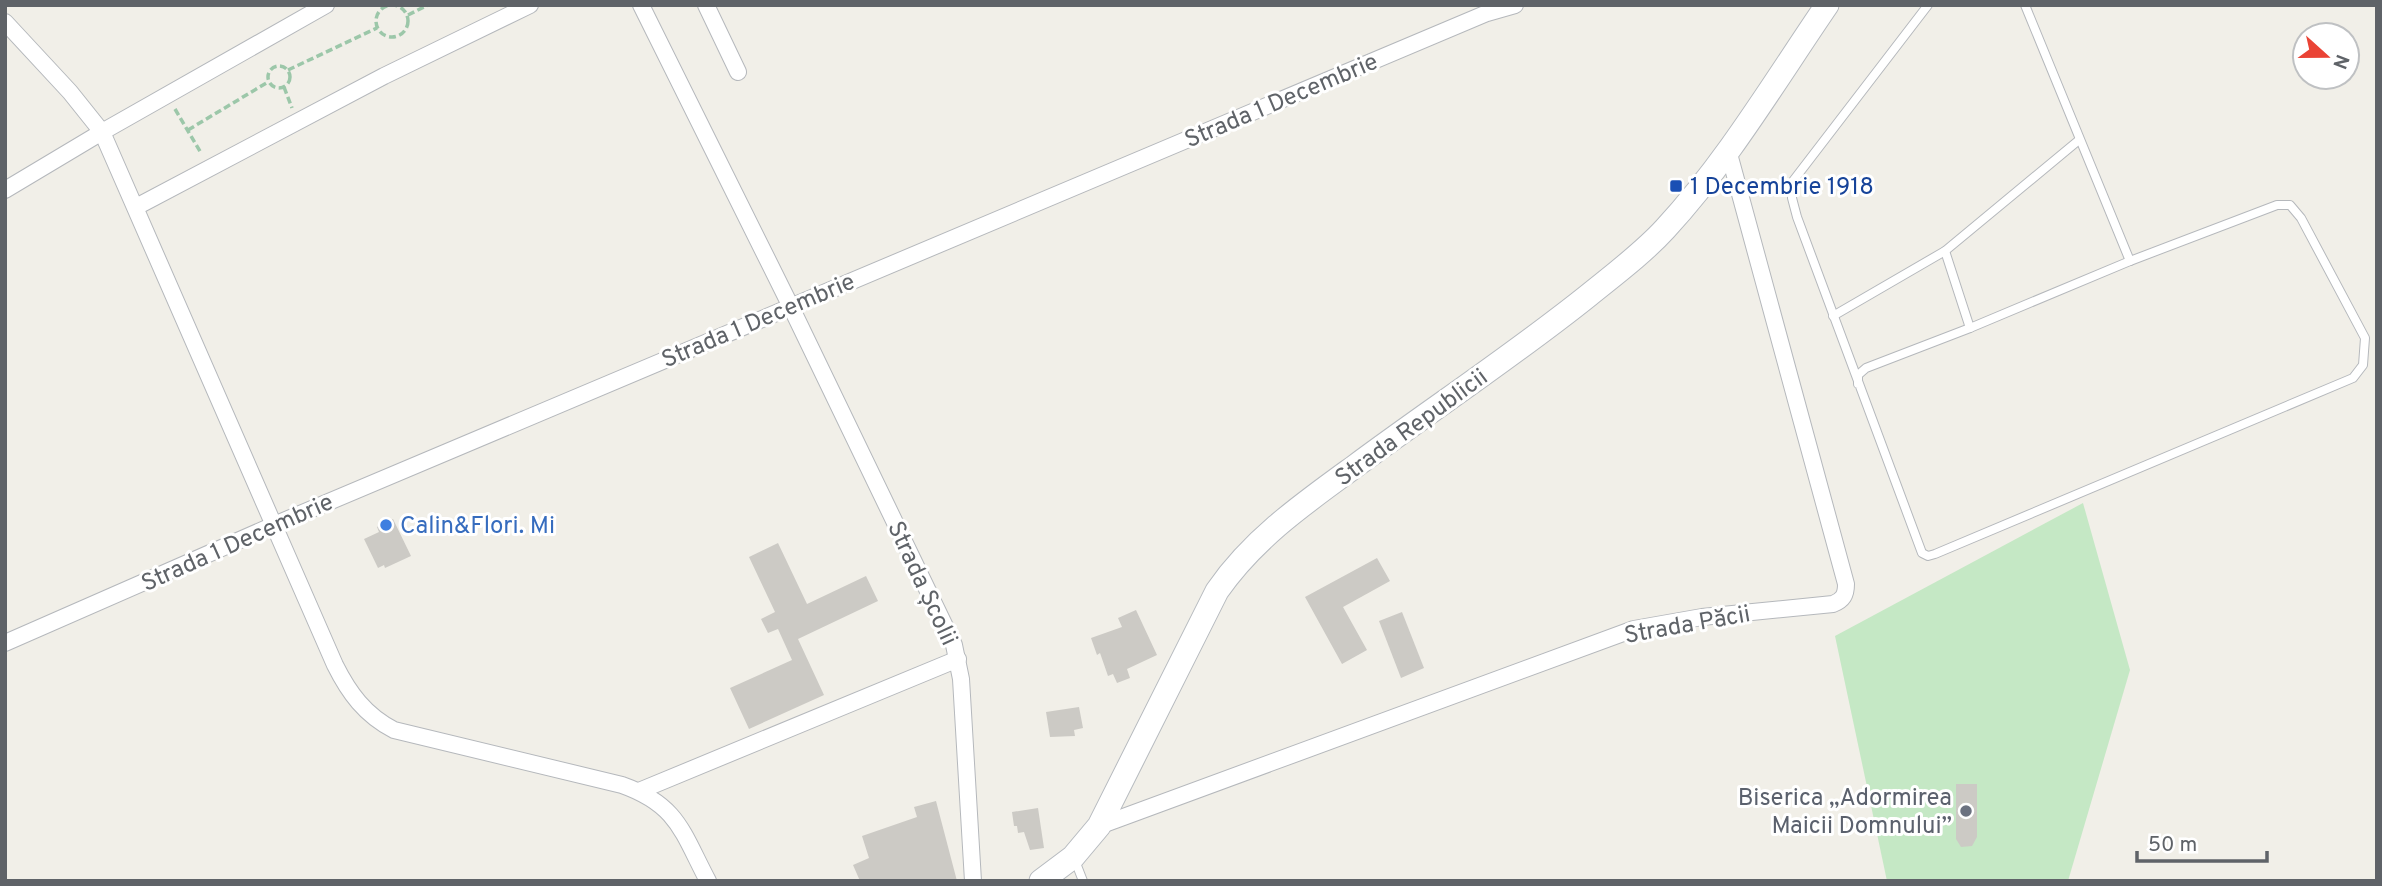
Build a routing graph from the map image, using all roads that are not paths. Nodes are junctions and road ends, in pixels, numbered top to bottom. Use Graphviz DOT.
graph roads {
  1 [pos="326,5"];
  2 [pos="530,5"];
  3 [pos="641,5"];
  4 [pos="706,5"];
  5 [pos="1515,5"];
  6 [pos="1826,5"];
  7 [pos="1928,5"];
  8 [pos="2025,5"];
  9 [pos="5,22"];
  10 [pos="738,72"];
  11 [pos="102,132"];
  12 [pos="2079,140"];
  13 [pos="1728,150"];
  14 [pos="5,190"];
  15 [pos="136,207"];
  16 [pos="1945,251"];
  17 [pos="2130,261"];
  18 [pos="791,307"];
  19 [pos="1833,316"];
  20 [pos="1970,328"];
  21 [pos="1858,384"];
  22 [pos="275,525"];
  23 [pos="5,643"];
  24 [pos="958,659"];
  25 [pos="639,791"];
  26 [pos="1098,826"];
  27 [pos="1073,857"];
  28 [pos="708,881"];
  29 [pos="973,881"];
  30 [pos="1041,881"];
  31 [pos="1083,881"];
  1 -- 11 [label="street"];
  2 -- 15 [label="street"];
  3 -- 18 [label="street, Strada Școlii"];
  4 -- 10 [label="street"];
  5 -- 18 [label="street, Strada 1 Decembrie"];
  6 -- 13 [label="main road, Strada Republicii"];
  7 -- 19 [label="lane"];
  8 -- 12 [label="lane"];
  9 -- 11 [label="street"];
  11 -- 14 [label="street"];
  11 -- 15 [label="street"];
  12 -- 16 [label="lane"];
  12 -- 17 [label="lane"];
  13 -- 26 [label="main road, Strada Republicii"];
  13 -- 26 [label="street, Strada Păcii"];
  15 -- 22 [label="street"];
  16 -- 19 [label="lane"];
  16 -- 20 [label="lane"];
  17 -- 20 [label="lane"];
  17 -- 21 [label="lane"];
  18 -- 22 [label="street, Strada 1 Decembrie"];
  18 -- 24 [label="street, Strada Școlii"];
  19 -- 21 [label="lane"];
  20 -- 21 [label="lane"];
  22 -- 23 [label="street, Strada 1 Decembrie"];
  22 -- 25 [label="street"];
  24 -- 25 [label="street"];
  24 -- 29 [label="street, Strada Școlii"];
  25 -- 28 [label="street"];
  26 -- 27 [label="main road, Strada Republicii"];
  27 -- 30 [label="main road, Strada Republicii"];
  27 -- 31 [label="lane"];
}
